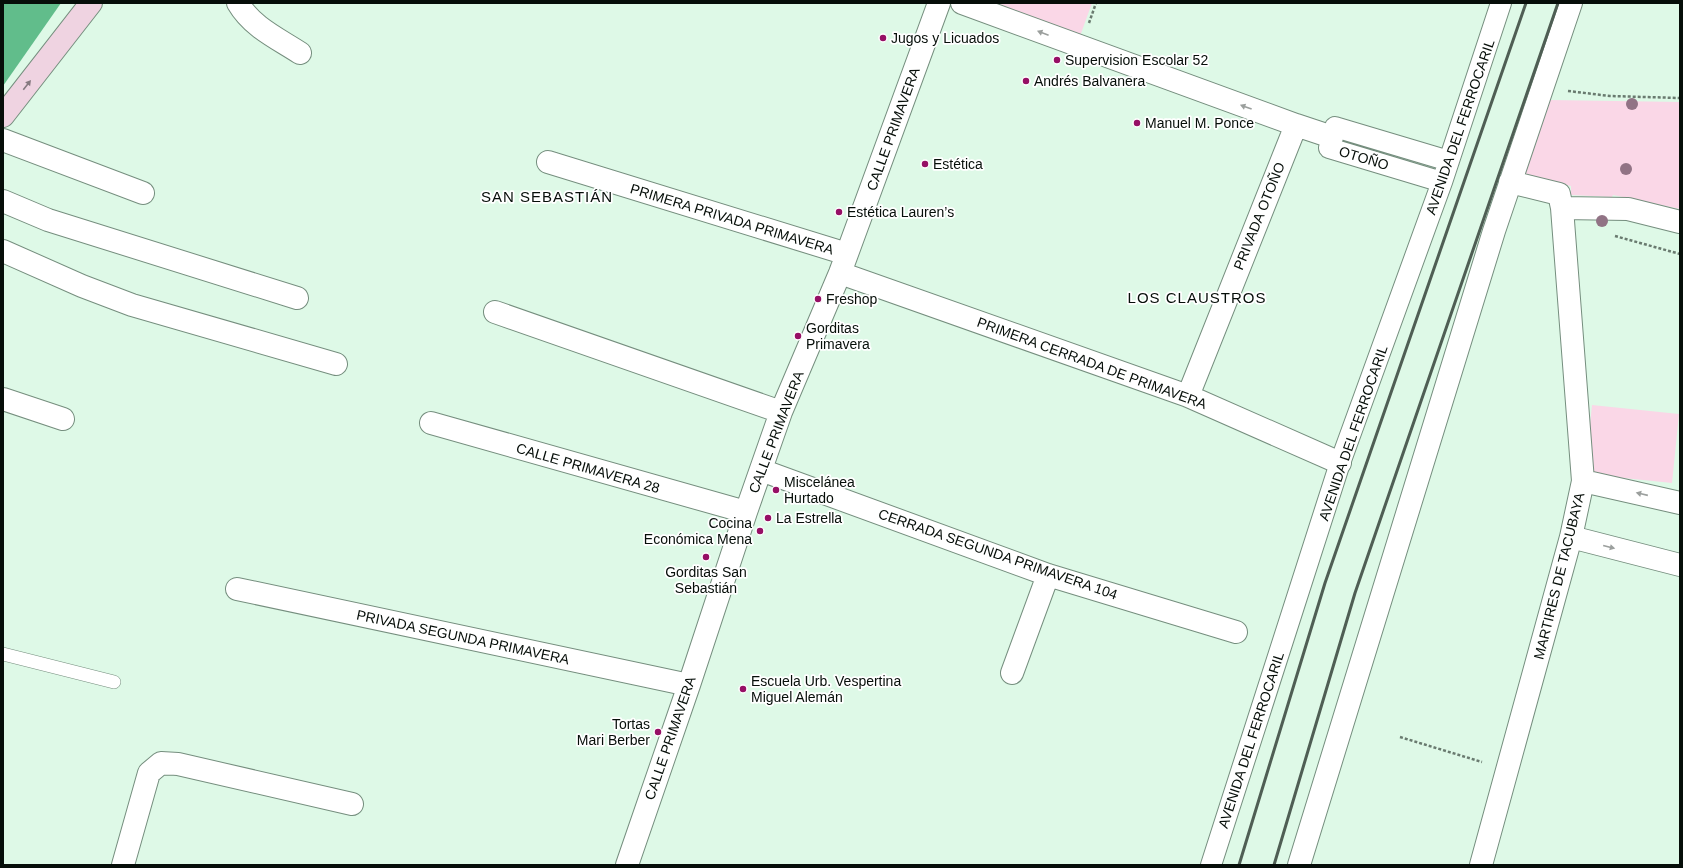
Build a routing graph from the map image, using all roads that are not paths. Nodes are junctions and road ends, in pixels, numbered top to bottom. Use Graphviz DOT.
graph roads {
  1 [pos="91,3"];
  2 [pos="238,3"];
  3 [pos="939,3"];
  4 [pos="962,3"];
  5 [pos="1501,3"];
  6 [pos="1571,3"];
  7 [pos="300,53"];
  8 [pos="3,116"];
  9 [pos="1296,125"];
  10 [pos="1332,137"];
  11 [pos="3,140"];
  12 [pos="1449,161"];
  13 [pos="548,162"];
  14 [pos="1442,182"];
  15 [pos="1510,182"];
  16 [pos="143,193"];
  17 [pos="3,200"];
  18 [pos="1562,208"];
  19 [pos="1680,222"];
  20 [pos="3,251"];
  21 [pos="844,263"];
  22 [pos="297,298"];
  23 [pos="495,312"];
  24 [pos="336,364"];
  25 [pos="1188,396"];
  26 [pos="3,398"];
  27 [pos="781,412"];
  28 [pos="63,419"];
  29 [pos="431,423"];
  30 [pos="1340,463"];
  31 [pos="761,470"];
  32 [pos="1583,481"];
  33 [pos="1680,503"];
  34 [pos="746,512"];
  35 [pos="1571,537"];
  36 [pos="1680,565"];
  37 [pos="1048,575"];
  38 [pos="237,589"];
  39 [pos="1236,632"];
  40 [pos="3,654"];
  41 [pos="1012,673"];
  42 [pos="114,682"];
  43 [pos="689,685"];
  44 [pos="352,804"];
  45 [pos="123,865"];
  46 [pos="627,865"];
  47 [pos="1211,865"];
  48 [pos="1299,865"];
  49 [pos="1481,865"];
  8 -- 1 [label="main road, one-way"];
  2 -- 7 [label="street"];
  3 -- 21 [label="street, CALLE PRIMAVERA"];
  9 -- 4 [label="street, one-way"];
  5 -- 12 [label="street, AVENIDA DEL FERROCARIL"];
  6 -- 15 [label="street"];
  9 -- 10 [label="street"];
  9 -- 25 [label="street, PRIVADA OTOÑO"];
  10 -- 12 [label="street, OTOÑO"];
  10 -- 14 [label="street, OTOÑO"];
  11 -- 16 [label="street"];
  12 -- 14 [label="street, AVENIDA DEL FERROCARIL"];
  13 -- 21 [label="street, PRIMERA PRIVADA PRIMAVERA"];
  14 -- 30 [label="street, AVENIDA DEL FERROCARIL"];
  15 -- 18 [label="street"];
  15 -- 48 [label="street"];
  17 -- 22 [label="street"];
  18 -- 19 [label="street"];
  18 -- 32 [label="street, MARTIRES DE TACUBAYA"];
  20 -- 24 [label="street"];
  21 -- 25 [label="street, PRIMERA CERRADA DE PRIMAVERA"];
  21 -- 27 [label="street, CALLE PRIMAVERA"];
  23 -- 27 [label="street"];
  25 -- 30 [label="street, PRIMERA CERRADA DE PRIMAVERA"];
  26 -- 28 [label="street"];
  27 -- 31 [label="street, CALLE PRIMAVERA"];
  29 -- 34 [label="street, CALLE PRIMAVERA 28"];
  30 -- 47 [label="street, AVENIDA DEL FERROCARIL"];
  31 -- 34 [label="street, CALLE PRIMAVERA"];
  31 -- 37 [label="street, CERRADA SEGUNDA PRIMAVERA 104"];
  33 -- 32 [label="street, one-way"];
  32 -- 35 [label="street, MARTIRES DE TACUBAYA"];
  34 -- 43 [label="street, CALLE PRIMAVERA"];
  35 -- 36 [label="street, one-way"];
  35 -- 49 [label="street, MARTIRES DE TACUBAYA"];
  37 -- 39 [label="street, CERRADA SEGUNDA PRIMAVERA 104"];
  37 -- 41 [label="street"];
  38 -- 43 [label="street, PRIVADA SEGUNDA PRIMAVERA"];
  40 -- 42 [label="lane"];
  43 -- 46 [label="street, CALLE PRIMAVERA"];
  44 -- 45 [label="street"];
}
